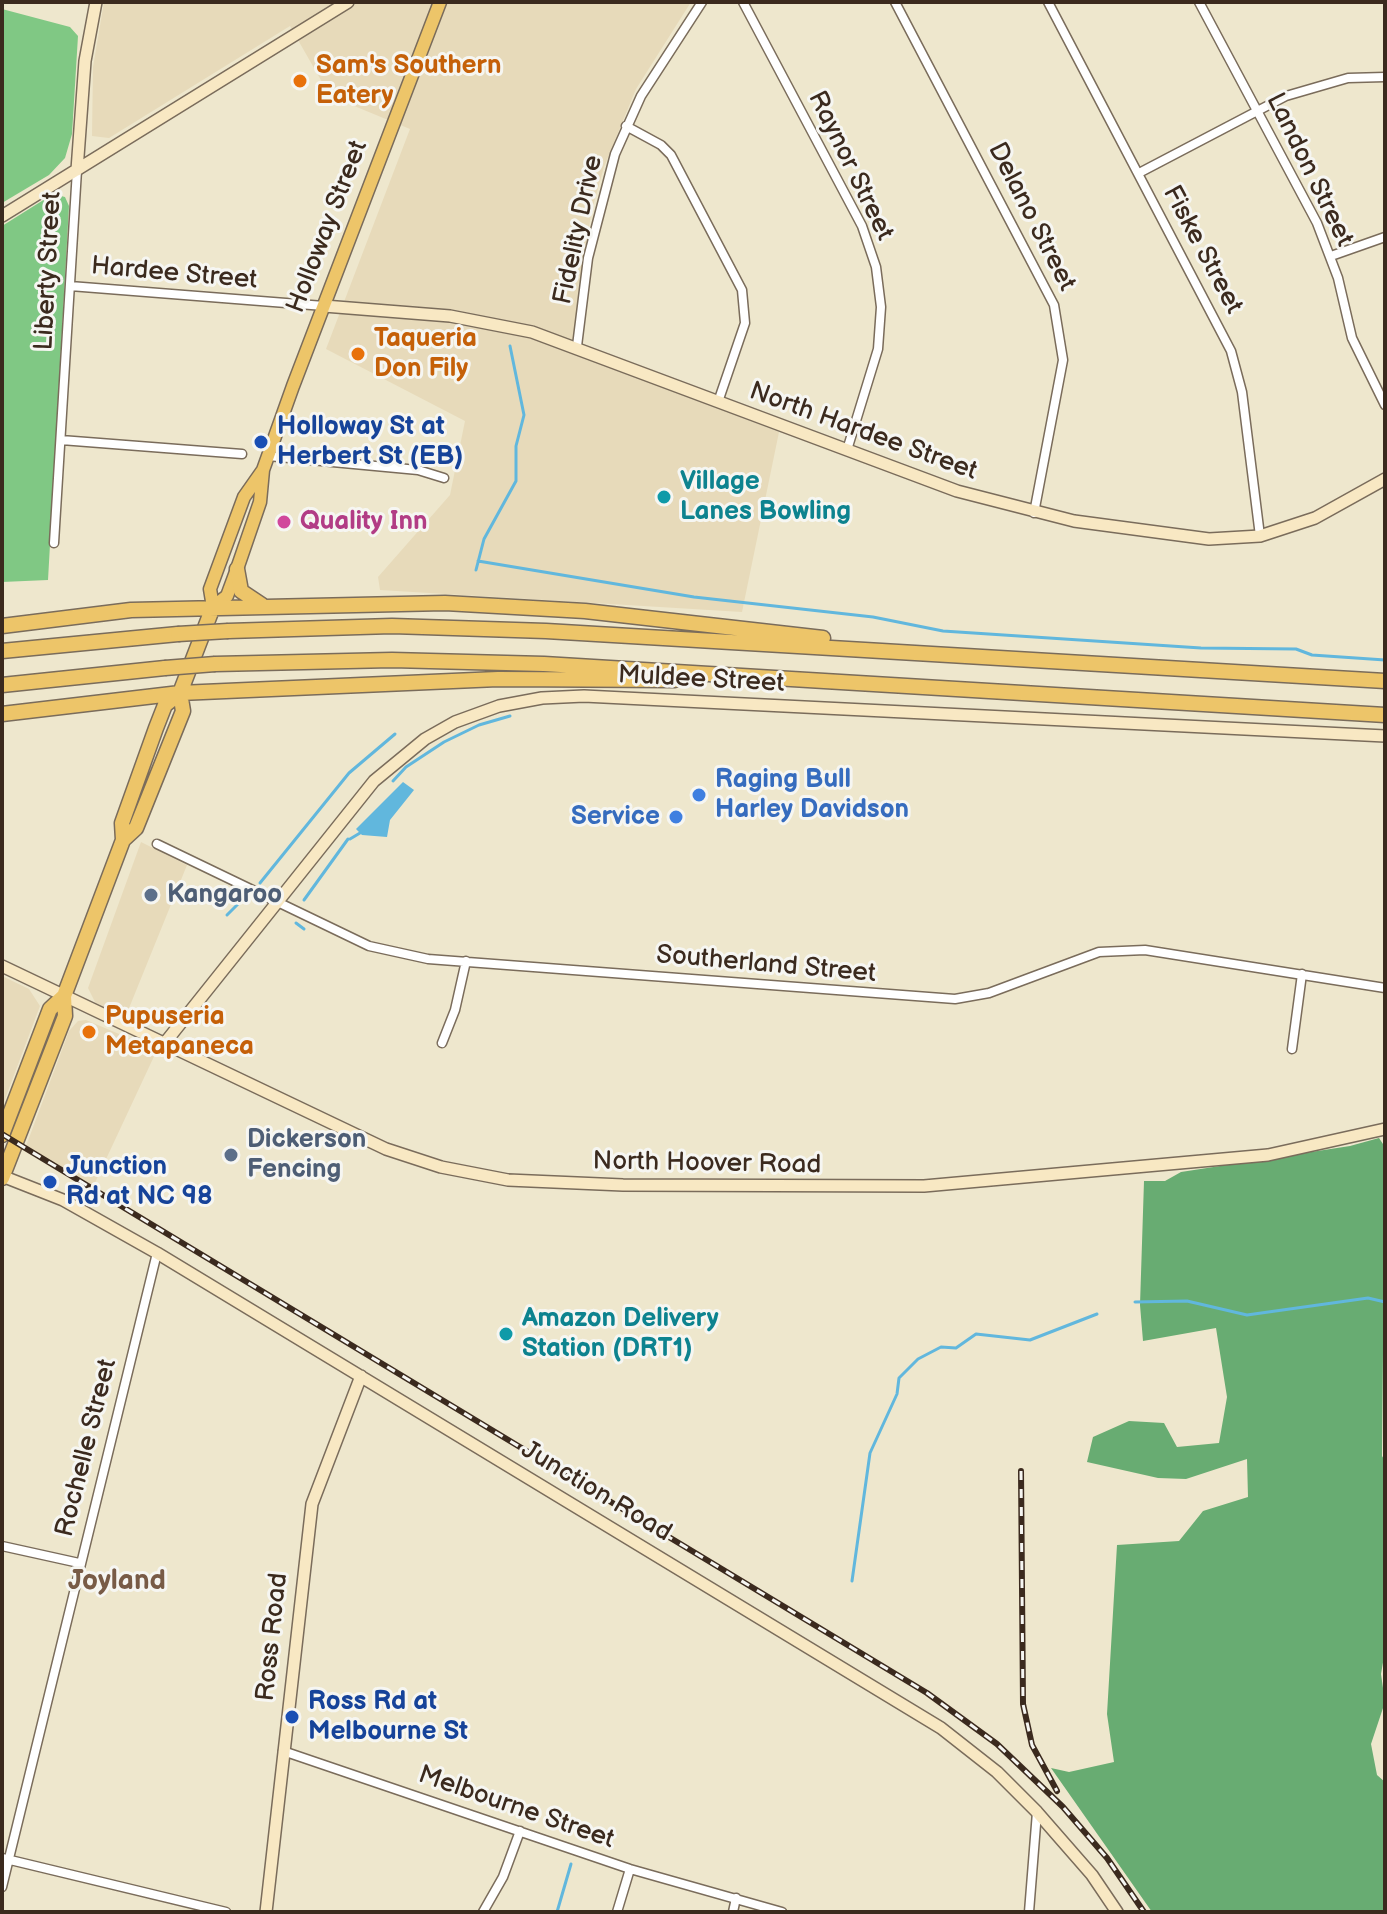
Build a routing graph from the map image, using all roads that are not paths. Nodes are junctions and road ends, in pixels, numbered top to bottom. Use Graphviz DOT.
graph roads {
  1 [pos="96,2"];
  2 [pos="348,2"];
  3 [pos="440,2"];
  4 [pos="702,2"];
  5 [pos="743,2"];
  6 [pos="895,2"];
  7 [pos="1048,2"];
  8 [pos="1199,2"];
  9 [pos="1385,77"];
  10 [pos="1257,110"];
  11 [pos="626,126"];
  12 [pos="77,170"];
  13 [pos="1139,173"];
  14 [pos="2,216"];
  15 [pos="1385,237"];
  16 [pos="1331,256"];
  17 [pos="70,286"];
  18 [pos="324,306"];
  19 [pos="577,346"];
  20 [pos="718,402"];
  21 [pos="1385,405"];
  22 [pos="61,440"];
  23 [pos="847,450"];
  24 [pos="242,454"];
  25 [pos="268,456"];
  26 [pos="263,470"];
  27 [pos="444,478"];
  28 [pos="1385,479"];
  29 [pos="1034,513"];
  30 [pos="1260,536"];
  31 [pos="54,543"];
  32 [pos="237,569"];
  33 [pos="262,605"];
  34 [pos="213,607"];
  35 [pos="55,618"];
  36 [pos="2,619"];
  37 [pos="2,626"];
  38 [pos="2,651"];
  39 [pos="907,651"];
  40 [pos="727,675"];
  41 [pos="1385,681"];
  42 [pos="2,685"];
  43 [pos="180,693"];
  44 [pos="128,700"];
  45 [pos="2,714"];
  46 [pos="1385,715"];
  47 [pos="156,728"];
  48 [pos="1385,736"];
  49 [pos="123,840"];
  50 [pos="157,844"];
  51 [pos="276,902"];
  52 [pos="466,961"];
  53 [pos="2,966"];
  54 [pos="1302,974"];
  55 [pos="1385,988"];
  56 [pos="64,996"];
  57 [pos="442,1043"];
  58 [pos="164,1044"];
  59 [pos="1292,1049"];
  60 [pos="1385,1129"];
  61 [pos="2,1135"];
  62 [pos="2,1177"];
  63 [pos="157,1253"];
  64 [pos="361,1376"];
  65 [pos="2,1546"];
  66 [pos="79,1563"];
  67 [pos="283,1751"];
  68 [pos="1037,1812"];
  69 [pos="520,1831"];
  70 [pos="5,1858"];
  71 [pos="630,1869"];
  72 [pos="2,1887"];
  73 [pos="736,1898"];
  74 [pos="226,1912"];
  75 [pos="266,1912"];
  76 [pos="483,1912"];
  77 [pos="617,1912"];
  78 [pos="733,1912"];
  79 [pos="782,1912"];
  80 [pos="1029,1912"];
  81 [pos="1117,1912"];
  1 -- 12 [label="street, Liberty Street"];
  2 -- 12 [label="street"];
  3 -- 18 [label="main road, Holloway Street"];
  4 -- 11 [label="street, Fidelity Drive"];
  5 -- 23 [label="street, Raynor Street"];
  6 -- 29 [label="street, Delano Street"];
  7 -- 13 [label="street, Fiske Street"];
  8 -- 10 [label="street, Landon Street"];
  9 -- 10 [label="street"];
  10 -- 13 [label="street"];
  10 -- 16 [label="street, Landon Street"];
  11 -- 19 [label="street, Fidelity Drive"];
  11 -- 20 [label="street"];
  12 -- 14 [label="street"];
  12 -- 17 [label="street, Liberty Street"];
  13 -- 30 [label="street, Fiske Street"];
  15 -- 16 [label="street"];
  16 -- 21 [label="street, Landon Street"];
  17 -- 18 [label="street, Hardee Street"];
  17 -- 22 [label="street, Liberty Street"];
  18 -- 19 [label="street, North Hardee Street"];
  18 -- 25 [label="main road, Holloway Street"];
  19 -- 20 [label="street, North Hardee Street"];
  20 -- 23 [label="street, North Hardee Street"];
  22 -- 24 [label="street"];
  22 -- 31 [label="street, Liberty Street"];
  23 -- 29 [label="street, North Hardee Street"];
  25 -- 26 [label="main road, Holloway Street"];
  25 -- 27 [label="street"];
  26 -- 32 [label="main road, Holloway Street"];
  26 -- 34 [label="main road, Holloway Street"];
  28 -- 30 [label="street, North Hardee Street"];
  29 -- 30 [label="street, North Hardee Street"];
  32 -- 33 [label="highway"];
  32 -- 34 [label="main road, Holloway Street"];
  33 -- 34 [label="highway"];
  33 -- 39 [label="highway"];
  34 -- 35 [label="highway"];
  34 -- 43 [label="highway, Holloway Street"];
  35 -- 36 [label="highway"];
  35 -- 37 [label="highway"];
  38 -- 39 [label="highway, bridge"];
  39 -- 41 [label="highway"];
  40 -- 42 [label="highway, bridge"];
  40 -- 43 [label="highway"];
  40 -- 46 [label="highway"];
  43 -- 44 [label="highway"];
  43 -- 47 [label="highway, Holloway Street"];
  43 -- 49 [label="highway, Holloway Street"];
  44 -- 45 [label="highway"];
  44 -- 47 [label="highway"];
  47 -- 49 [label="highway, Holloway Street"];
  48 -- 51 [label="street, Muldee Street"];
  49 -- 56 [label="highway, Holloway Street"];
  50 -- 51 [label="street, Southerland Street"];
  51 -- 52 [label="street, Southerland Street"];
  51 -- 58 [label="street, Muldee Street"];
  52 -- 54 [label="street, Southerland Street"];
  52 -- 57 [label="street"];
  53 -- 56 [label="street, North Hoover Road"];
  54 -- 55 [label="street, Southerland Street"];
  54 -- 59 [label="street"];
  56 -- 58 [label="street, North Hoover Road"];
  56 -- 61 [label="highway, Holloway Street"];
  56 -- 62 [label="highway, Holloway Street"];
  58 -- 60 [label="street, North Hoover Road"];
  62 -- 63 [label="street, Junction Road"];
  63 -- 64 [label="street, Junction Road"];
  63 -- 66 [label="street, Rochelle Street"];
  64 -- 67 [label="street, Ross Road"];
  64 -- 68 [label="street, Junction Road"];
  65 -- 66 [label="street"];
  66 -- 70 [label="street, Rochelle Street"];
  67 -- 69 [label="street, Melbourne Street"];
  67 -- 75 [label="street, Ross Road"];
  68 -- 80 [label="street"];
  68 -- 81 [label="street, Junction Road"];
  69 -- 71 [label="street, Melbourne Street"];
  69 -- 76 [label="street"];
  70 -- 72 [label="street, Rochelle Street"];
  70 -- 74 [label="street"];
  71 -- 73 [label="street, Melbourne Street"];
  71 -- 77 [label="street"];
  73 -- 78 [label="street"];
  73 -- 79 [label="street, Melbourne Street"];
}
